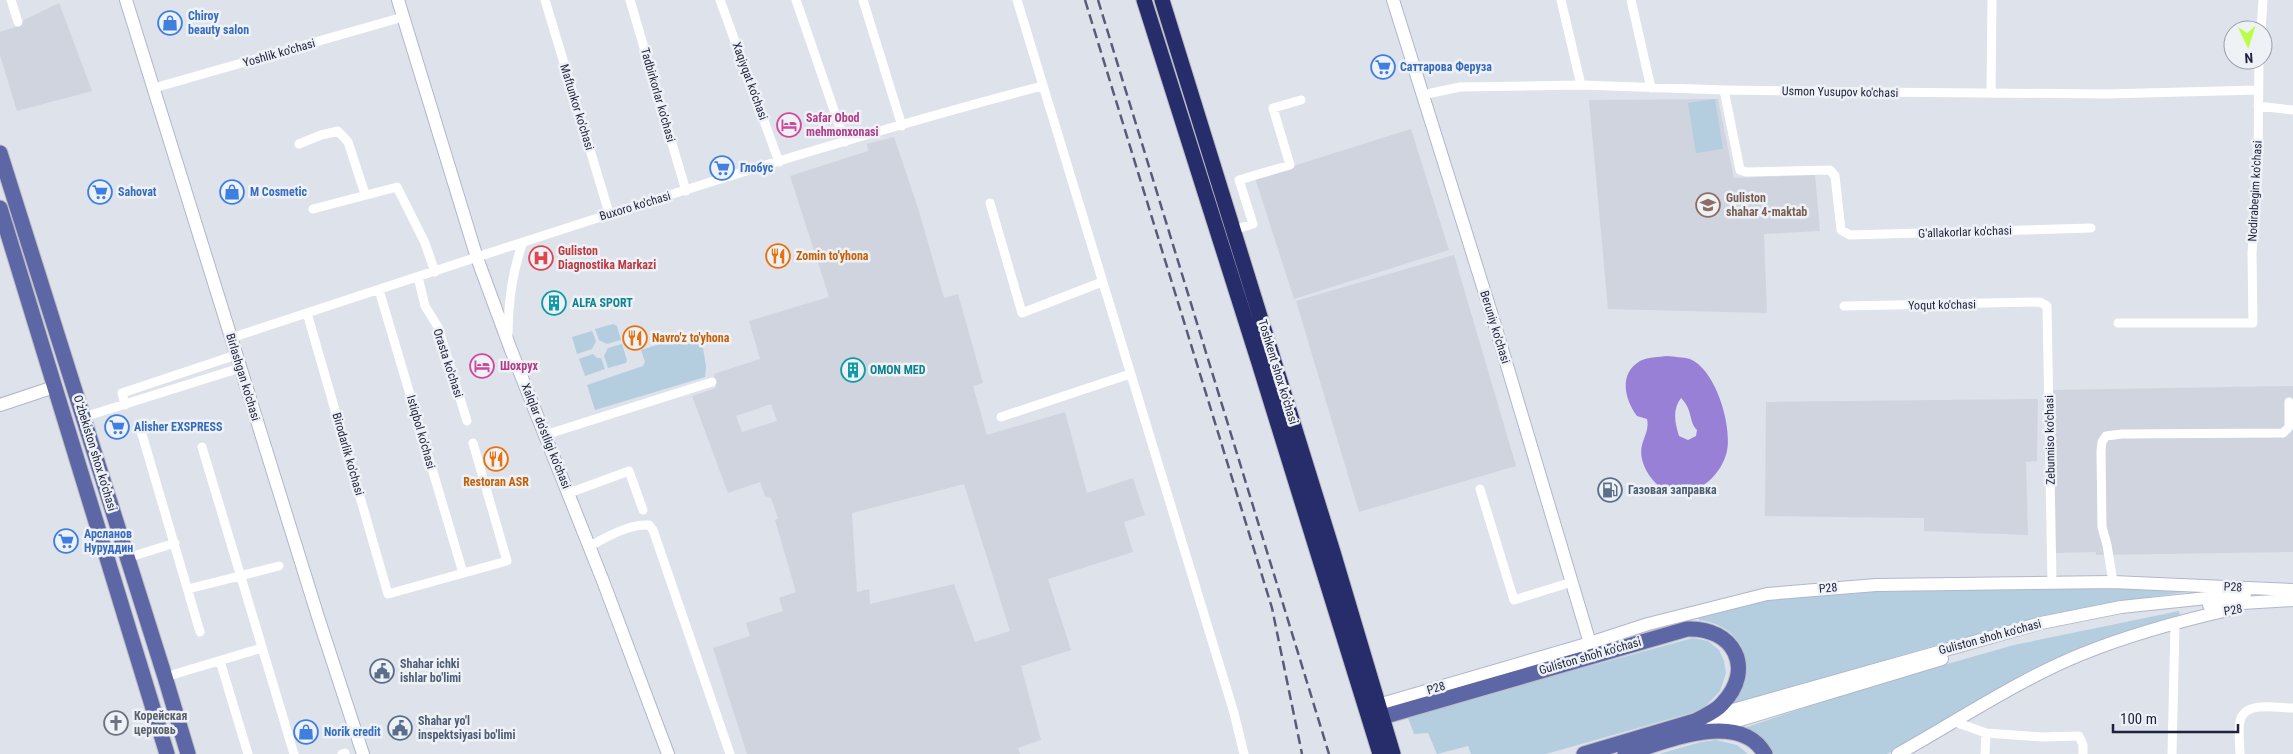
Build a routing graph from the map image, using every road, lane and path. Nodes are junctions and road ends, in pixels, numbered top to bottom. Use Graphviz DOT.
graph roads {
  1 [pos="11,0"];
  2 [pos="126,0"];
  3 [pos="398,0"];
  4 [pos="545,0"];
  5 [pos="630,0"];
  6 [pos="720,0"];
  7 [pos="796,0"];
  8 [pos="863,0"];
  9 [pos="1017,0"];
  10 [pos="1144,0"];
  11 [pos="1162,0"];
  12 [pos="1393,0"];
  13 [pos="1560,0"];
  14 [pos="1631,0"];
  15 [pos="1992,0"];
  16 [pos="2263,0"];
  17 [pos="403,17"];
  18 [pos="2262,20"];
  19 [pos="18,22"];
  20 [pos="2259,70"];
  21 [pos="1580,85"];
  22 [pos="1042,86"];
  23 [pos="154,88"];
  24 [pos="1652,88"];
  25 [pos="1724,90"];
  26 [pos="2258,90"];
  27 [pos="1992,92"];
  28 [pos="1422,95"];
  29 [pos="1302,100"];
  30 [pos="2258,106"];
  31 [pos="2293,110"];
  32 [pos="902,126"];
  33 [pos="844,142"];
  34 [pos="299,144"];
  35 [pos="0,153"];
  36 [pos="779,162"];
  37 [pos="686,191"];
  38 [pos="365,194"];
  39 [pos="990,203"];
  40 [pos="0,208"];
  41 [pos="312,209"];
  42 [pos="609,213"];
  43 [pos="2092,228"];
  44 [pos="1233,230"];
  45 [pos="523,242"];
  46 [pos="477,258"];
  47 [pos="435,272"];
  48 [pos="418,277"];
  49 [pos="1102,282"];
  50 [pos="379,290"];
  51 [pos="2040,302"];
  52 [pos="1844,306"];
  53 [pos="307,313"];
  54 [pos="2118,323"];
  55 [pos="231,338"];
  56 [pos="508,342"];
  57 [pos="238,361"];
  58 [pos="1130,374"];
  59 [pos="712,382"];
  60 [pos="54,387"];
  61 [pos="2289,402"];
  62 [pos="0,405"];
  63 [pos="84,418"];
  64 [pos="1001,418"];
  65 [pos="467,421"];
  66 [pos="141,430"];
  67 [pos="546,434"];
  68 [pos="473,443"];
  69 [pos="202,447"];
  70 [pos="1480,489"];
  71 [pos="569,493"];
  72 [pos="643,510"];
  73 [pos="1313,513"];
  74 [pos="175,543"];
  75 [pos="590,546"];
  76 [pos="127,558"];
  77 [pos="279,566"];
  78 [pos="463,573"];
  79 [pos="241,576"];
  80 [pos="1572,582"];
  81 [pos="2113,582"];
  82 [pos="2052,583"];
  83 [pos="188,589"];
  84 [pos="2293,595"];
  85 [pos="2175,624"];
  86 [pos="200,632"];
  87 [pos="262,648"];
  88 [pos="1592,649"];
  89 [pos="220,660"];
  90 [pos="165,678"];
  91 [pos="2293,708"];
  92 [pos="1380,711"];
  93 [pos="1955,722"];
  94 [pos="1697,727"];
  95 [pos="1986,733"];
  96 [pos="167,754"];
  97 [pos="188,754"];
  98 [pos="248,754"];
  99 [pos="294,754"];
  100 [pos="363,754"];
  101 [pos="668,754"];
  102 [pos="730,754"];
  103 [pos="1244,754"];
  104 [pos="1380,754"];
  105 [pos="1393,754"];
  106 [pos="1584,754"];
  107 [pos="1625,754"];
  108 [pos="1765,754"];
  109 [pos="1898,754"];
  110 [pos="1985,754"];
  111 [pos="2082,754"];
  112 [pos="2172,754"];
  113 [pos="2240,754"];
  1 -- 19 [label="street"];
  2 -- 23 [label="street, Birlashgan ko'chasi"];
  3 -- 17 [label="street, Xalqlar do'stligi ko'chasi"];
  4 -- 42 [label="street, Maftunkor ko'chasi"];
  5 -- 37 [label="street, Tadbirkorlar ko'chasi"];
  6 -- 36 [label="street, Xaqiyqat ko'chasi"];
  7 -- 33 [label="street"];
  8 -- 32 [label="street"];
  9 -- 22 [label="street"];
  10 -- 73 [label="highway, Toshkent shox ko'chasi"];
  11 -- 44 [label="highway, Toshkent shox ko'chasi"];
  12 -- 28 [label="street, Beruniy ko'chasi"];
  13 -- 21 [label="street"];
  14 -- 24 [label="street"];
  15 -- 27 [label="street"];
  16 -- 18 [label="street"];
  17 -- 23 [label="street, Yoshlik ko'chasi"];
  17 -- 46 [label="street, Xalqlar do'stligi ko'chasi"];
  20 -- 26 [label="street, Nodirabegim ko'chasi"];
  21 -- 24 [label="street, Usmon Yusupov ko'chasi"];
  21 -- 28 [label="street, Usmon Yusupov ko'chasi"];
  22 -- 32 [label="street, Buxoro ko'chasi"];
  22 -- 49 [label="street"];
  23 -- 55 [label="street, Birlashgan ko'chasi"];
  24 -- 25 [label="street, Usmon Yusupov ko'chasi"];
  25 -- 27 [label="street, Usmon Yusupov ko'chasi"];
  25 -- 43 [label="street, G'allakorlar ko'chasi"];
  26 -- 27 [label="street, Usmon Yusupov ko'chasi"];
  26 -- 30 [label="street, Nodirabegim ko'chasi"];
  28 -- 80 [label="street, Beruniy ko'chasi"];
  29 -- 44 [label="street"];
  30 -- 31 [label="street"];
  30 -- 54 [label="street, Nodirabegim ko'chasi"];
  32 -- 33 [label="street, Buxoro ko'chasi"];
  33 -- 36 [label="street, Buxoro ko'chasi"];
  34 -- 38 [label="street"];
  35 -- 63 [label="main road, O'zbekiston shox ko'chasi"];
  36 -- 37 [label="street, Buxoro ko'chasi"];
  37 -- 42 [label="street, Buxoro ko'chasi"];
  38 -- 41 [label="street"];
  38 -- 47 [label="street"];
  39 -- 49 [label="street"];
  40 -- 60 [label="main road, O'zbekiston shox ko'chasi"];
  42 -- 45 [label="street, Buxoro ko'chasi"];
  44 -- 73 [label="highway, Toshkent shox ko'chasi"];
  45 -- 46 [label="street, Buxoro ko'chasi"];
  45 -- 56 [label="street"];
  46 -- 47 [label="street, Buxoro ko'chasi"];
  46 -- 56 [label="street, Xalqlar do'stligi ko'chasi"];
  47 -- 48 [label="street, Buxoro ko'chasi"];
  48 -- 50 [label="street, Buxoro ko'chasi"];
  48 -- 65 [label="street, Orasta ko'chasi"];
  49 -- 58 [label="street"];
  50 -- 53 [label="street, Buxoro ko'chasi"];
  50 -- 78 [label="street, Istiqbol ko'chasi"];
  51 -- 52 [label="street, Yoqut ko'chasi"];
  51 -- 82 [label="street, Zebunniso ko'chasi"];
  53 -- 55 [label="street, Buxoro ko'chasi"];
  53 -- 78 [label="street, Birodarlik ko'chasi"];
  55 -- 57 [label="street, Birlashgan ko'chasi"];
  56 -- 67 [label="street, Xalqlar do'stligi ko'chasi"];
  57 -- 63 [label="street"];
  57 -- 100 [label="street, Birlashgan ko'chasi"];
  58 -- 64 [label="street"];
  58 -- 103 [label="street"];
  59 -- 67 [label="street"];
  60 -- 62 [label="street"];
  60 -- 96 [label="main road, O'zbekiston shox ko'chasi"];
  61 -- 81 [label="street"];
  63 -- 76 [label="main road, O'zbekiston shox ko'chasi"];
  66 -- 74 [label="street"];
  67 -- 71 [label="street, Xalqlar do'stligi ko'chasi"];
  68 -- 78 [label="street"];
  69 -- 79 [label="street"];
  70 -- 80 [label="street"];
  71 -- 72 [label="street"];
  71 -- 75 [label="street, Xalqlar do'stligi ko'chasi"];
  73 -- 92 [label="highway, Toshkent shox ko'chasi"];
  73 -- 104 [label="highway, Toshkent shox ko'chasi"];
  74 -- 76 [label="street"];
  74 -- 83 [label="street"];
  75 -- 101 [label="street, Xalqlar do'stligi ko'chasi"];
  75 -- 102 [label="street"];
  76 -- 90 [label="main road, O'zbekiston shox ko'chasi"];
  77 -- 79 [label="street"];
  79 -- 83 [label="street"];
  79 -- 87 [label="street"];
  80 -- 88 [label="street, Beruniy ko'chasi"];
  81 -- 82 [label="street, Р28"];
  81 -- 84 [label="street, Р28"];
  82 -- 88 [label="street, Р28"];
  83 -- 86 [label="street"];
  84 -- 85 [label="street, P28"];
  84 -- 94 [label="street, Guliston shoh ko'chasi"];
  85 -- 93 [label="street"];
  85 -- 112 [label="street"];
  87 -- 89 [label="street"];
  87 -- 99 [label="street"];
  88 -- 92 [label="main road, Guliston shoh ko'chasi"];
  88 -- 94 [label="main road, Guliston shoh ko'chasi"];
  89 -- 90 [label="street"];
  89 -- 98 [label="street"];
  90 -- 97 [label="main road, O'zbekiston shox ko'chasi"];
  91 -- 113 [label="street"];
  92 -- 105 [label="highway, Toshkent shox ko'chasi"];
  93 -- 95 [label="street"];
  93 -- 109 [label="street"];
  94 -- 106 [label="main road, Guliston shoh ko'chasi"];
  94 -- 107 [label="main road, Guliston shoh ko'chasi"];
  94 -- 108 [label="main road, Guliston shoh ko'chasi"];
  95 -- 110 [label="street"];
  95 -- 111 [label="street"];
}
